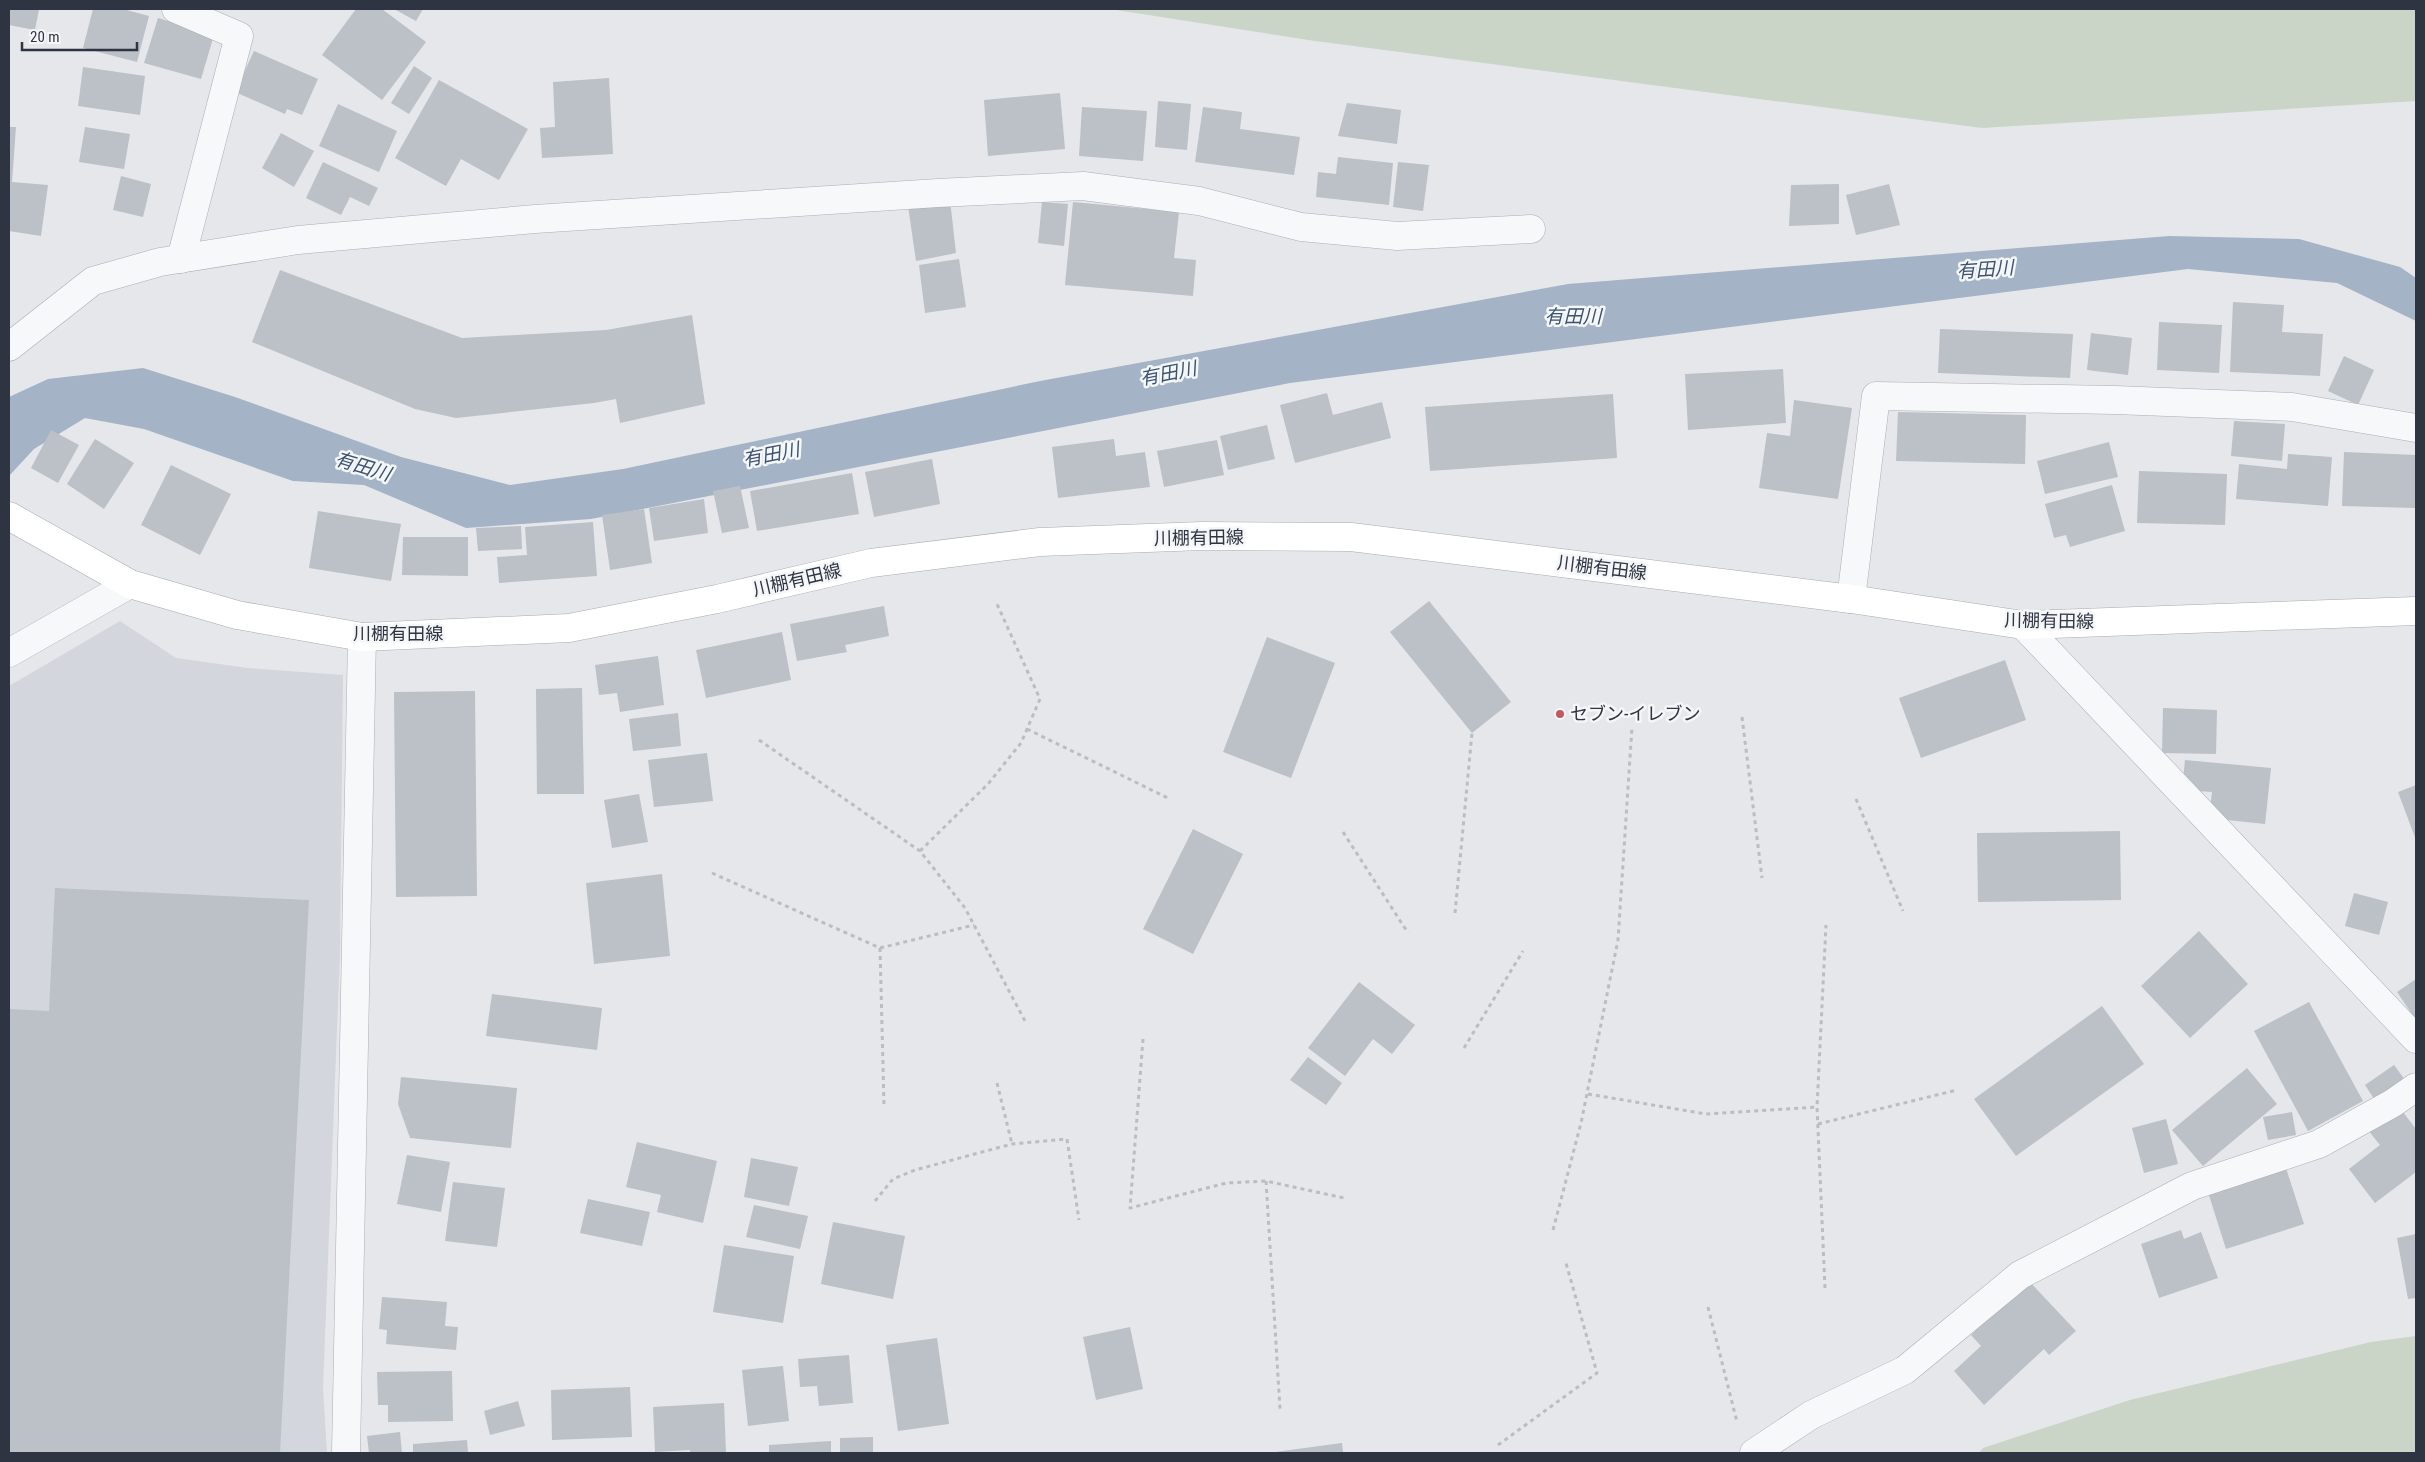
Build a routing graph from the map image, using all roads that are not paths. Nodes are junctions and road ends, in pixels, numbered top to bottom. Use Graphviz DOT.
graph roads {
  1 [pos="176,9"];
  2 [pos="1531,229"];
  3 [pos="182,259"];
  4 [pos="9,347"];
  5 [pos="2416,428"];
  6 [pos="9,516"];
  7 [pos="130,584"];
  8 [pos="1851,599"];
  9 [pos="2416,611"];
  10 [pos="2023,625"];
  11 [pos="362,637"];
  12 [pos="9,652"];
  13 [pos="2416,1040"];
  14 [pos="2416,1086"];
  15 [pos="346,1453"];
  16 [pos="1754,1453"];
  1 -- 3 [label="street"];
  2 -- 3 [label="street"];
  3 -- 4 [label="street"];
  5 -- 8 [label="street"];
  6 -- 7 [label="main road, 川棚有田線"];
  7 -- 11 [label="main road, 川棚有田線"];
  7 -- 12 [label="street"];
  8 -- 10 [label="main road, 川棚有田線"];
  8 -- 11 [label="main road, 川棚有田線"];
  9 -- 10 [label="main road, 川棚有田線"];
  10 -- 13 [label="street"];
  11 -- 15 [label="street"];
  14 -- 16 [label="street"];
}
